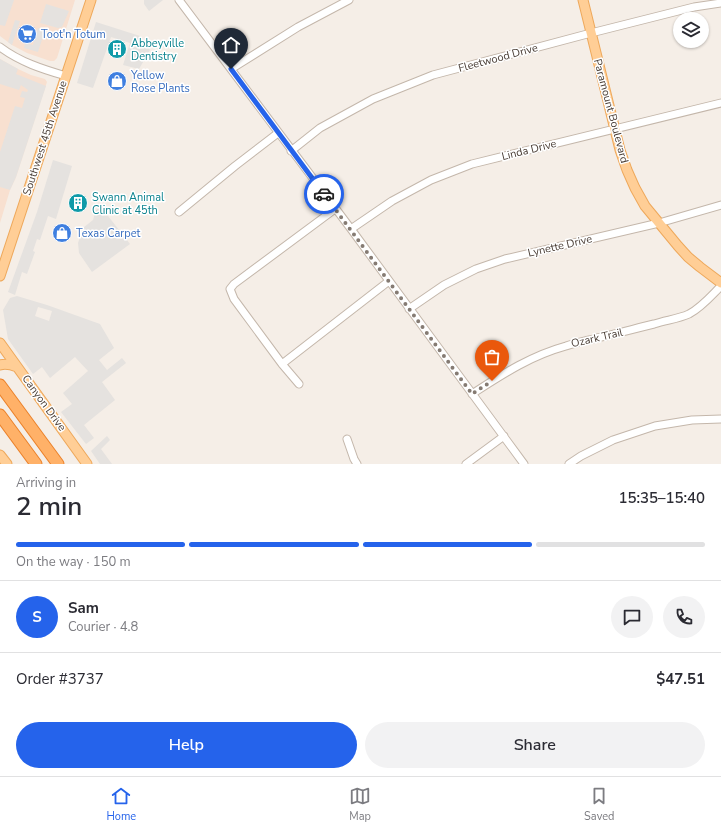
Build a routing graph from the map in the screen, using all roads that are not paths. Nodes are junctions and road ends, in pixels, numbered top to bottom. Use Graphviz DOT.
graph roads {
  1 [pos="90,0"];
  2 [pos="179,0"];
  3 [pos="349,0"];
  4 [pos="583,0"];
  5 [pos="721,3"];
  6 [pos="591,33"];
  7 [pos="0,47"];
  8 [pos="231,69"];
  9 [pos="66,76"];
  10 [pos="721,103"];
  11 [pos="615,129"];
  12 [pos="278,133"];
  13 [pos="291,151"];
  14 [pos="721,205"];
  15 [pos="335,209"];
  16 [pos="179,212"];
  17 [pos="659,223"];
  18 [pos="351,230"];
  19 [pos="10,244"];
  20 [pos="0,251"];
  21 [pos="0,276"];
  22 [pos="388,281"];
  23 [pos="721,284"];
  24 [pos="409,309"];
  25 [pos="0,343"];
  26 [pos="282,364"];
  27 [pos="0,365"];
  28 [pos="17,367"];
  29 [pos="299,384"];
  30 [pos="3,390"];
  31 [pos="472,394"];
  32 [pos="0,415"];
  33 [pos="721,419"];
  34 [pos="504,436"];
  35 [pos="347,439"];
  36 [pos="0,455"];
  37 [pos="7,464"];
  38 [pos="36,464"];
  39 [pos="58,464"];
  40 [pos="87,464"];
  41 [pos="357,464"];
  42 [pos="466,464"];
  43 [pos="524,464"];
  44 [pos="569,464"];
  1 -- 9 [label="main road, Southwest 45th Avenue"];
  2 -- 8 [label="street"];
  3 -- 8 [label="street"];
  4 -- 6 [label="main road, Paramount Boulevard"];
  5 -- 6 [label="street, Fleetwood Drive"];
  6 -- 11 [label="main road, Paramount Boulevard"];
  6 -- 13 [label="street, Fleetwood Drive"];
  7 -- 9 [label="street"];
  8 -- 12 [label="street"];
  9 -- 19 [label="main road, Southwest 45th Avenue"];
  10 -- 11 [label="street, Linda Drive"];
  11 -- 17 [label="main road, Paramount Boulevard"];
  11 -- 18 [label="street, Linda Drive"];
  12 -- 13 [label="street"];
  12 -- 16 [label="street"];
  13 -- 15 [label="street"];
  14 -- 17 [label="street, Lynette Drive"];
  15 -- 18 [label="street"];
  15 -- 26 [label="street"];
  17 -- 23 [label="main road, Paramount Boulevard"];
  17 -- 24 [label="street, Lynette Drive"];
  18 -- 22 [label="street"];
  19 -- 20 [label="main road"];
  19 -- 21 [label="main road, Southwest 45th Avenue"];
  22 -- 24 [label="street"];
  22 -- 26 [label="street"];
  23 -- 31 [label="street, Ozark Trail"];
  24 -- 31 [label="street"];
  25 -- 28 [label="main road, Canyon Drive"];
  26 -- 29 [label="street"];
  27 -- 28 [label="main road"];
  28 -- 40 [label="main road, Canyon Drive"];
  30 -- 39 [label="highway"];
  31 -- 34 [label="street"];
  32 -- 38 [label="highway"];
  33 -- 44 [label="street"];
  34 -- 42 [label="street"];
  34 -- 43 [label="street"];
  35 -- 41 [label="street"];
  36 -- 37 [label="main road"];
}
